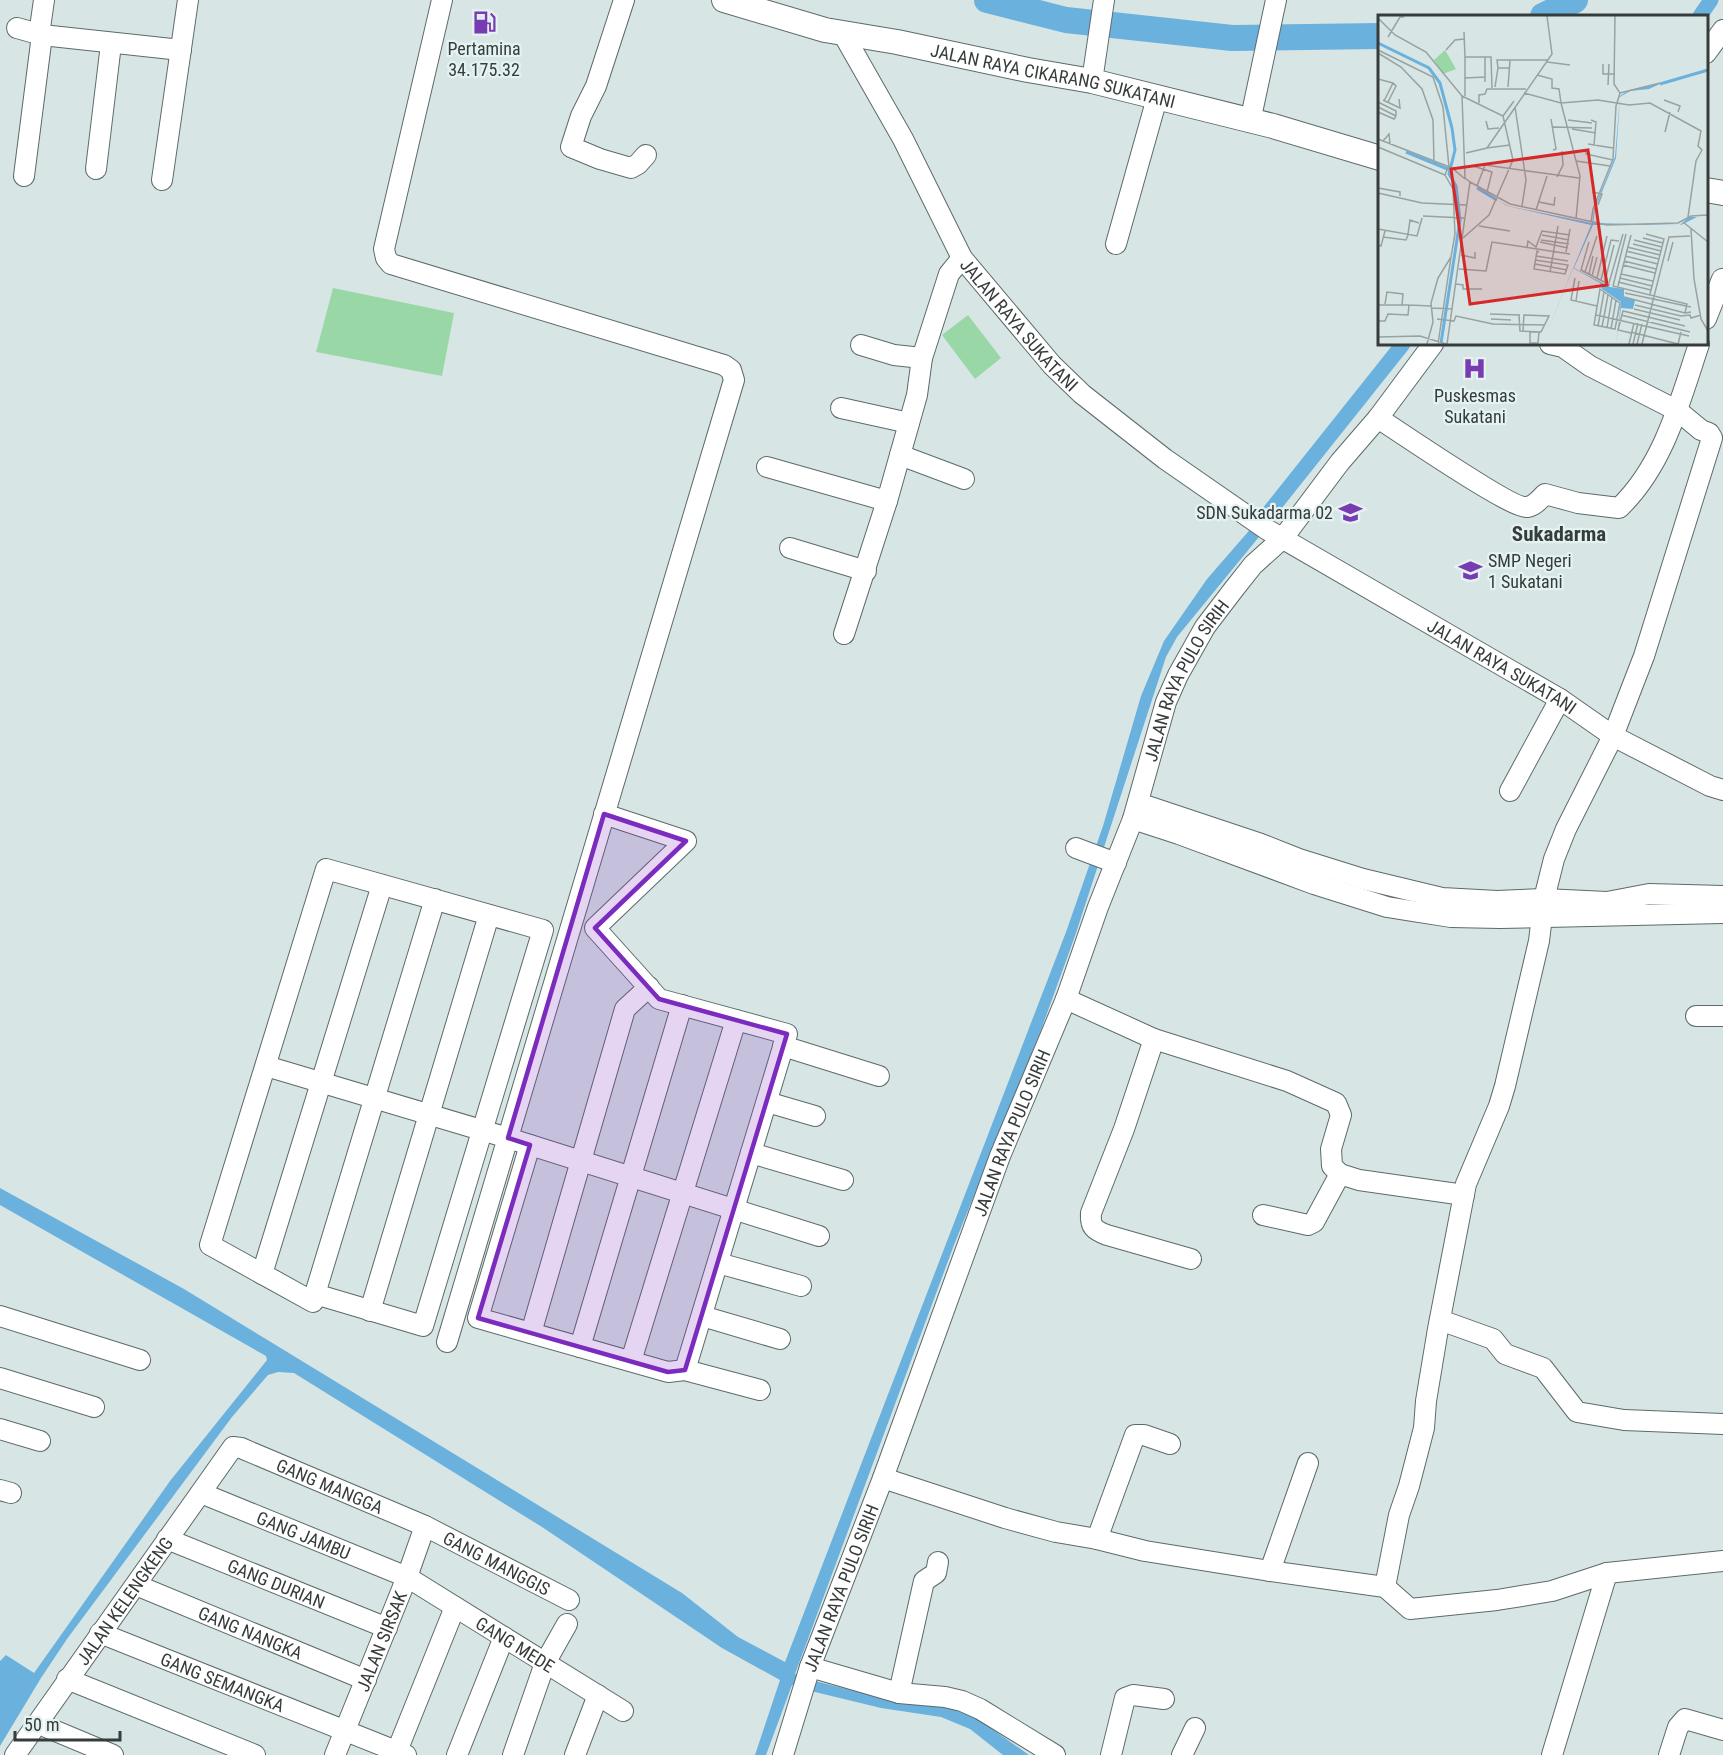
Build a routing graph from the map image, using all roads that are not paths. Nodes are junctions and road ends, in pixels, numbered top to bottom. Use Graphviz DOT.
graph roads {
  1 [pos="44,0"];
  2 [pos="188,0"];
  3 [pos="442,0"];
  4 [pos="624,0"];
  5 [pos="724,0"];
  6 [pos="1104,0"];
  7 [pos="1274,6"];
  8 [pos="17,28"];
  9 [pos="1723,30"];
  10 [pos="842,32"];
  11 [pos="41,35"];
  12 [pos="111,44"];
  13 [pos="182,50"];
  14 [pos="1708,52"];
  15 [pos="1093,73"];
  16 [pos="1157,98"];
  17 [pos="1250,122"];
  18 [pos="646,155"];
  19 [pos="1378,157"];
  20 [pos="96,169"];
  21 [pos="24,176"];
  22 [pos="162,180"];
  23 [pos="1708,190"];
  24 [pos="1723,193"];
  25 [pos="1116,244"];
  26 [pos="962,258"];
  27 [pos="1722,279"];
  28 [pos="1708,316"];
  29 [pos="861,345"];
  30 [pos="1432,345"];
  31 [pos="1554,345"];
  32 [pos="1699,345"];
  33 [pos="922,358"];
  34 [pos="841,408"];
  35 [pos="1678,411"];
  36 [pos="1378,418"];
  37 [pos="909,423"];
  38 [pos="900,455"];
  39 [pos="767,467"];
  40 [pos="964,479"];
  41 [pos="888,501"];
  42 [pos="1275,534"];
  43 [pos="790,548"];
  44 [pos="866,571"];
  45 [pos="844,634"];
  46 [pos="1560,699"];
  47 [pos="1613,736"];
  48 [pos="1510,790"];
  49 [pos="1723,790"];
  50 [pos="1135,811"];
  51 [pos="604,814"];
  52 [pos="1261,844"];
  53 [pos="1266,866"];
  54 [pos="1297,868"];
  55 [pos="382,885"];
  56 [pos="1723,896"];
  57 [pos="435,899"];
  58 [pos="1723,913"];
  59 [pos="489,915"];
  60 [pos="1542,916"];
  61 [pos="649,987"];
  62 [pos="1066,999"];
  63 [pos="682,1005"];
  64 [pos="1696,1016"];
  65 [pos="1723,1016"];
  66 [pos="736,1020"];
  67 [pos="1154,1039"];
  68 [pos="783,1046"];
  69 [pos="266,1066"];
  70 [pos="879,1076"];
  71 [pos="321,1082"];
  72 [pos="375,1098"];
  73 [pos="767,1102"];
  74 [pos="429,1114"];
  75 [pos="815,1116"];
  76 [pos="481,1130"];
  77 [pos="508,1138"];
  78 [pos="530,1146"];
  79 [pos="751,1153"];
  80 [pos="582,1162"];
  81 [pos="1340,1174"];
  82 [pos="631,1177"];
  83 [pos="843,1180"];
  84 [pos="683,1193"];
  85 [pos="1464,1195"];
  86 [pos="734,1209"];
  87 [pos="1263,1215"];
  88 [pos="819,1236"];
  89 [pos="1191,1259"];
  90 [pos="718,1263"];
  91 [pos="262,1274"];
  92 [pos="801,1286"];
  93 [pos="315,1294"];
  94 [pos="370,1311"];
  95 [pos="0,1316"];
  96 [pos="702,1316"];
  97 [pos="1440,1320"];
  98 [pos="531,1333"];
  99 [pos="780,1339"];
  100 [pos="447,1342"];
  101 [pos="580,1347"];
  102 [pos="141,1360"];
  103 [pos="631,1361"];
  104 [pos="686,1370"];
  105 [pos="0,1378"];
  106 [pos="760,1390"];
  107 [pos="94,1407"];
  108 [pos="1723,1424"];
  109 [pos="0,1429"];
  110 [pos="40,1441"];
  111 [pos="1170,1444"];
  112 [pos="233,1447"];
  113 [pos="1308,1463"];
  114 [pos="883,1478"];
  115 [pos="201,1493"];
  116 [pos="425,1526"];
  117 [pos="167,1539"];
  118 [pos="1097,1539"];
  119 [pos="1723,1561"];
  120 [pos="938,1562"];
  121 [pos="1270,1571"];
  122 [pos="1607,1573"];
  123 [pos="407,1577"];
  124 [pos="136,1585"];
  125 [pos="1385,1587"];
  126 [pos="569,1600"];
  127 [pos="455,1606"];
  128 [pos="567,1624"];
  129 [pos="387,1628"];
  130 [pos="100,1633"];
  131 [pos="504,1637"];
  132 [pos="545,1663"];
  133 [pos="806,1678"];
  134 [pos="67,1679"];
  135 [pos="366,1680"];
  136 [pos="899,1693"];
  137 [pos="598,1695"];
  138 [pos="1164,1699"];
  139 [pos="623,1711"];
  140 [pos="45,1727"];
  141 [pos="1195,1728"];
  142 [pos="345,1730"];
  143 [pos="1723,1730"];
  144 [pos="1032,1750"];
  145 [pos="402,1753"];
  146 [pos="15,1755"];
  147 [pos="113,1755"];
  148 [pos="255,1755"];
  149 [pos="335,1755"];
  150 [pos="457,1755"];
  151 [pos="513,1755"];
  152 [pos="575,1755"];
  153 [pos="783,1755"];
  154 [pos="1055,1755"];
  155 [pos="1111,1755"];
  156 [pos="1182,1755"];
  157 [pos="1552,1755"];
  158 [pos="1669,1755"];
  1 -- 11 [label="street"];
  2 -- 13 [label="street"];
  3 -- 51 [label="street"];
  4 -- 18 [label="street"];
  5 -- 10 [label="main road, JALAN RAYA CIKARANG SUKATANI"];
  6 -- 15 [label="street"];
  7 -- 17 [label="street"];
  8 -- 11 [label="street"];
  9 -- 14 [label="street"];
  10 -- 15 [label="main road, JALAN RAYA CIKARANG SUKATANI"];
  10 -- 26 [label="street, JALAN RAYA SUKATANI"];
  11 -- 12 [label="street"];
  11 -- 21 [label="street"];
  12 -- 13 [label="street"];
  12 -- 20 [label="street"];
  13 -- 22 [label="street"];
  15 -- 16 [label="main road, JALAN RAYA CIKARANG SUKATANI"];
  16 -- 17 [label="main road, JALAN RAYA CIKARANG SUKATANI"];
  16 -- 25 [label="street"];
  17 -- 19 [label="main road, JALAN RAYA CIKARANG SUKATANI"];
  23 -- 24 [label="main road"];
  26 -- 33 [label="street"];
  26 -- 42 [label="street, JALAN RAYA SUKATANI"];
  27 -- 28 [label="street"];
  29 -- 33 [label="street"];
  30 -- 36 [label="street"];
  31 -- 35 [label="street"];
  32 -- 35 [label="street"];
  33 -- 37 [label="street"];
  34 -- 37 [label="street"];
  35 -- 36 [label="street"];
  35 -- 47 [label="street"];
  36 -- 42 [label="street"];
  37 -- 38 [label="street"];
  38 -- 40 [label="street"];
  38 -- 41 [label="street"];
  39 -- 41 [label="street"];
  41 -- 44 [label="street"];
  42 -- 46 [label="street, JALAN RAYA SUKATANI"];
  42 -- 50 [label="street, JALAN RAYA PULO SIRIH"];
  43 -- 44 [label="street"];
  44 -- 45 [label="street"];
  46 -- 47 [label="street, JALAN RAYA SUKATANI"];
  46 -- 48 [label="street"];
  47 -- 49 [label="street, JALAN RAYA SUKATANI"];
  47 -- 60 [label="street"];
  50 -- 52 [label="street"];
  50 -- 53 [label="street"];
  50 -- 62 [label="street, JALAN RAYA PULO SIRIH"];
  51 -- 61 [label="street"];
  51 -- 77 [label="street"];
  52 -- 53 [label="street"];
  52 -- 54 [label="street"];
  53 -- 54 [label="street"];
  54 -- 60 [label="street"];
  55 -- 57 [label="street"];
  55 -- 69 [label="street"];
  55 -- 71 [label="street"];
  56 -- 60 [label="street"];
  57 -- 59 [label="street"];
  57 -- 72 [label="street"];
  58 -- 60 [label="street"];
  59 -- 74 [label="street"];
  59 -- 76 [label="street"];
  60 -- 85 [label="street"];
  61 -- 63 [label="street"];
  61 -- 80 [label="street"];
  62 -- 67 [label="street"];
  62 -- 114 [label="street, JALAN RAYA PULO SIRIH"];
  63 -- 66 [label="street"];
  63 -- 82 [label="street"];
  64 -- 65 [label="street"];
  66 -- 68 [label="street"];
  66 -- 84 [label="street"];
  67 -- 81 [label="street"];
  67 -- 89 [label="street"];
  68 -- 70 [label="street"];
  68 -- 73 [label="street"];
  69 -- 71 [label="street"];
  69 -- 91 [label="street"];
  71 -- 72 [label="street"];
  71 -- 91 [label="street"];
  72 -- 74 [label="street"];
  72 -- 93 [label="street"];
  73 -- 75 [label="street"];
  73 -- 79 [label="street"];
  74 -- 76 [label="street"];
  74 -- 94 [label="street"];
  76 -- 77 [label="street"];
  76 -- 94 [label="street"];
  77 -- 78 [label="street"];
  77 -- 100 [label="street"];
  78 -- 80 [label="street"];
  78 -- 98 [label="street"];
  79 -- 83 [label="street"];
  79 -- 86 [label="street"];
  80 -- 82 [label="street"];
  80 -- 98 [label="street"];
  81 -- 85 [label="street"];
  81 -- 87 [label="street"];
  82 -- 84 [label="street"];
  82 -- 101 [label="street"];
  84 -- 86 [label="street"];
  84 -- 103 [label="street"];
  85 -- 97 [label="street"];
  86 -- 88 [label="street"];
  86 -- 90 [label="street"];
  90 -- 92 [label="street"];
  90 -- 96 [label="street"];
  91 -- 93 [label="street"];
  93 -- 94 [label="street"];
  95 -- 102 [label="street"];
  96 -- 99 [label="street"];
  96 -- 104 [label="street"];
  97 -- 108 [label="street"];
  97 -- 125 [label="street"];
  98 -- 101 [label="street"];
  101 -- 103 [label="street"];
  103 -- 104 [label="street"];
  104 -- 106 [label="street"];
  105 -- 107 [label="street"];
  109 -- 110 [label="street"];
  111 -- 118 [label="street"];
  112 -- 115 [label="street, JALAN KELENGKENG"];
  112 -- 116 [label="street, GANG MANGGA"];
  113 -- 121 [label="street"];
  114 -- 118 [label="street"];
  114 -- 133 [label="street, JALAN RAYA PULO SIRIH"];
  115 -- 117 [label="street, JALAN KELENGKENG"];
  115 -- 123 [label="street, GANG JAMBU"];
  116 -- 123 [label="street, JALAN SIRSAK"];
  116 -- 126 [label="street, GANG MANGGIS"];
  117 -- 124 [label="street, JALAN KELENGKENG"];
  117 -- 129 [label="street, GANG DURIAN"];
  118 -- 121 [label="street"];
  119 -- 122 [label="street"];
  120 -- 136 [label="street"];
  121 -- 125 [label="street"];
  122 -- 125 [label="street"];
  122 -- 157 [label="street"];
  123 -- 127 [label="street, GANG MEDE"];
  123 -- 129 [label="street, JALAN SIRSAK"];
  124 -- 130 [label="street, JALAN KELENGKENG"];
  124 -- 135 [label="street, GANG NANGKA"];
  127 -- 131 [label="street, GANG MEDE"];
  127 -- 145 [label="street"];
  128 -- 132 [label="street"];
  129 -- 135 [label="street, JALAN SIRSAK"];
  130 -- 134 [label="street, JALAN KELENGKENG"];
  130 -- 142 [label="street, GANG SEMANGKA"];
  131 -- 132 [label="street, GANG MEDE"];
  131 -- 150 [label="street"];
  132 -- 137 [label="street, GANG MEDE"];
  132 -- 151 [label="street"];
  133 -- 136 [label="street"];
  133 -- 153 [label="street, JALAN RAYA PULO SIRIH"];
  134 -- 146 [label="street, JALAN KELENGKENG"];
  134 -- 148 [label="street"];
  135 -- 142 [label="street, JALAN SIRSAK"];
  136 -- 144 [label="street"];
  137 -- 139 [label="street, GANG MEDE"];
  137 -- 152 [label="street"];
  138 -- 155 [label="street"];
  140 -- 147 [label="street"];
  141 -- 156 [label="street"];
  142 -- 145 [label="street, GANG SEMANGKA"];
  142 -- 149 [label="street, JALAN SIRSAK"];
  143 -- 158 [label="street"];
  144 -- 154 [label="street"];
}
